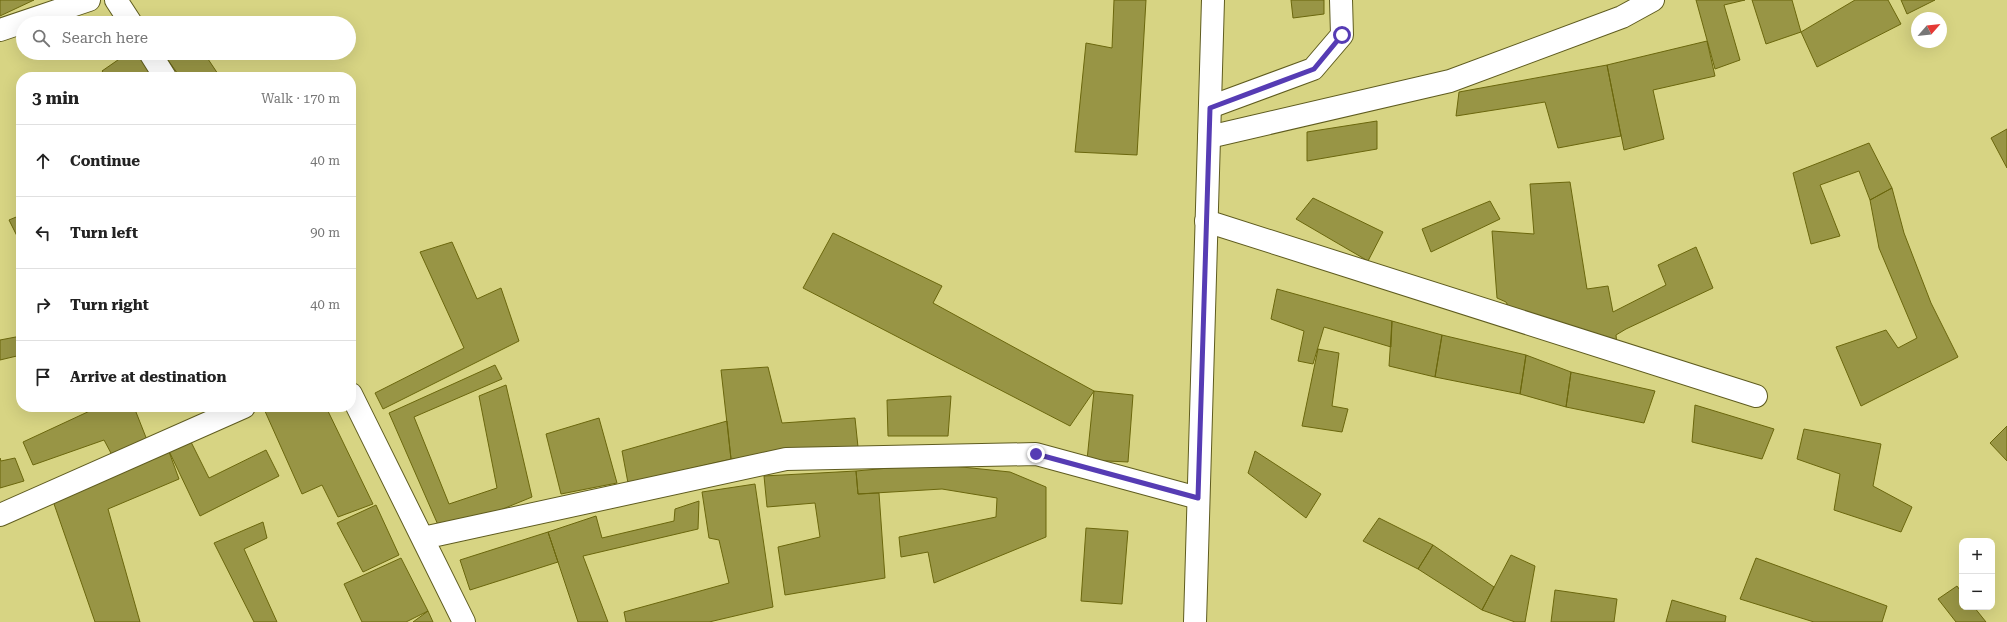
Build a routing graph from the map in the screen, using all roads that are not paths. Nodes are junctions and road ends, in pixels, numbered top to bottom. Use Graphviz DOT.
graph roads {
  1 [pos="90,0"];
  2 [pos="116,0"];
  3 [pos="1213,0"];
  4 [pos="1341,0"];
  5 [pos="1653,0"];
  6 [pos="42,16"];
  7 [pos="126,16"];
  8 [pos="16,25"];
  9 [pos="0,30"];
  10 [pos="154,60"];
  11 [pos="162,72"];
  12 [pos="1210,108"];
  13 [pos="1209,137"];
  14 [pos="1206,221"];
  15 [pos="1756,396"];
  16 [pos="356,404"];
  17 [pos="233,412"];
  18 [pos="1198,498"];
  19 [pos="0,515"];
  20 [pos="422,538"];
  21 [pos="464,622"];
  22 [pos="1195,622"];
  1 -- 6 [label="street"];
  2 -- 7 [label="street"];
  3 -- 12 [label="street"];
  4 -- 12 [label="street"];
  5 -- 13 [label="street"];
  8 -- 9 [label="street"];
  10 -- 11 [label="street"];
  12 -- 13 [label="street"];
  13 -- 14 [label="street"];
  14 -- 15 [label="street"];
  14 -- 18 [label="street"];
  16 -- 20 [label="street"];
  17 -- 19 [label="street"];
  18 -- 20 [label="street"];
  18 -- 22 [label="street"];
  20 -- 21 [label="street"];
}
